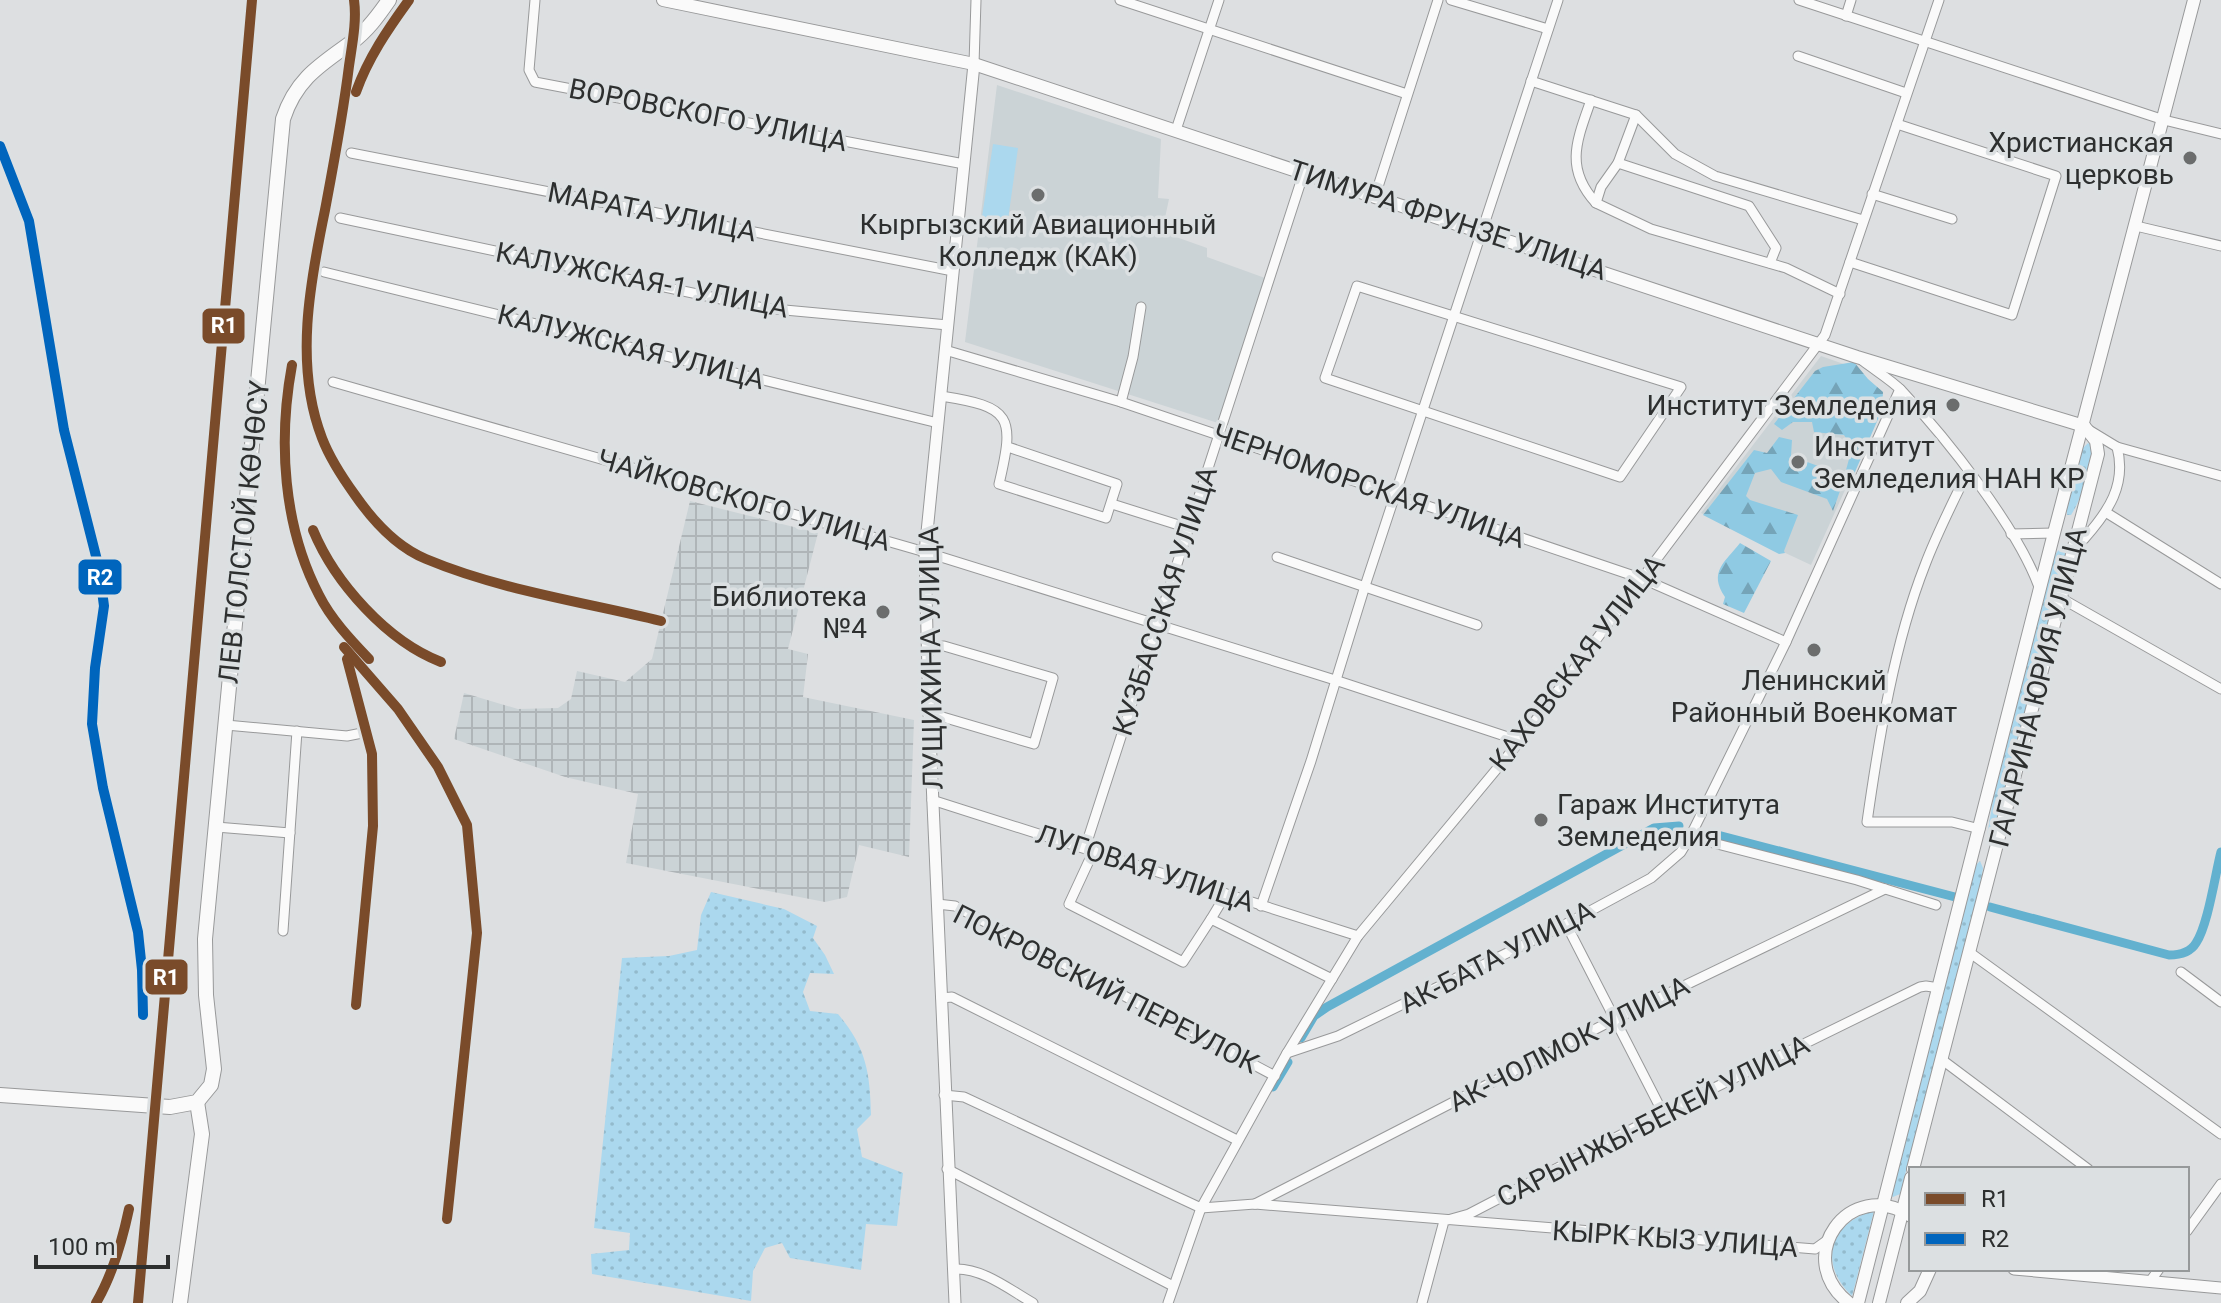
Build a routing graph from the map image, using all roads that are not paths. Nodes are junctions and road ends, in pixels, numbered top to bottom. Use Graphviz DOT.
graph roads {
  1 [pos="389,0"];
  2 [pos="535,0"];
  3 [pos="663,0"];
  4 [pos="976,0"];
  5 [pos="1120,0"];
  6 [pos="1219,0"];
  7 [pos="1438,0"];
  8 [pos="1451,0"];
  9 [pos="1558,0"];
  10 [pos="1799,0"];
  11 [pos="1851,0"];
  12 [pos="1939,0"];
  13 [pos="2194,0"];
  14 [pos="1846,16"];
  15 [pos="1548,29"];
  16 [pos="1209,30"];
  17 [pos="1924,43"];
  18 [pos="1798,56"];
  19 [pos="974,64"];
  20 [pos="1531,81"];
  21 [pos="1906,93"];
  22 [pos="1407,94"];
  23 [pos="1591,100"];
  24 [pos="1636,115"];
  25 [pos="2164,120"];
  26 [pos="1897,124"];
  27 [pos="1176,130"];
  28 [pos="2221,134"];
  29 [pos="351,153"];
  30 [pos="1618,163"];
  31 [pos="964,164"];
  32 [pos="1304,172"];
  33 [pos="1872,194"];
  34 [pos="1375,196"];
  35 [pos="1596,203"];
  36 [pos="340,218"];
  37 [pos="1952,219"];
  38 [pos="1863,220"];
  39 [pos="2136,226"];
  40 [pos="1483,231"];
  41 [pos="2221,246"];
  42 [pos="1850,262"];
  43 [pos="1770,263"];
  44 [pos="953,271"];
  45 [pos="324,272"];
  46 [pos="1840,294"];
  47 [pos="1141,307"];
  48 [pos="1454,317"];
  49 [pos="948,325"];
  50 [pos="1819,343"];
  51 [pos="945,350"];
  52 [pos="1857,357"];
  53 [pos="333,382"];
  54 [pos="1900,389"];
  55 [pos="941,396"];
  56 [pos="1121,402"];
  57 [pos="1422,413"];
  58 [pos="938,423"];
  59 [pos="2084,426"];
  60 [pos="1220,436"];
  61 [pos="1008,447"];
  62 [pos="2117,447"];
  63 [pos="1968,471"];
  64 [pos="2221,476"];
  65 [pos="1396,494"];
  66 [pos="1112,504"];
  67 [pos="2107,513"];
  68 [pos="1188,528"];
  69 [pos="2054,533"];
  70 [pos="2011,534"];
  71 [pos="2076,537"];
  72 [pos="925,552"];
  73 [pos="1277,557"];
  74 [pos="1643,579"];
  75 [pos="2221,584"];
  76 [pos="1365,586"];
  77 [pos="2040,589"];
  78 [pos="2059,597"];
  79 [pos="1157,624"];
  80 [pos="1477,625"];
  81 [pos="1786,642"];
  82 [pos="927,648"];
  83 [pos="1335,680"];
  84 [pos="2221,689"];
  85 [pos="929,713"];
  86 [pos="226,725"];
  87 [pos="297,731"];
  88 [pos="367,732"];
  89 [pos="1520,741"];
  90 [pos="932,800"];
  91 [pos="216,827"];
  92 [pos="1980,829"];
  93 [pos="290,833"];
  94 [pos="1690,837"];
  95 [pos="1090,849"];
  96 [pos="1885,889"];
  97 [pos="1226,894"];
  98 [pos="937,904"];
  99 [pos="1936,905"];
  100 [pos="1261,906"];
  101 [pos="1211,919"];
  102 [pos="1566,924"];
  103 [pos="283,931"];
  104 [pos="1358,936"];
  105 [pos="1969,952"];
  106 [pos="2181,972"];
  107 [pos="1332,979"];
  108 [pos="1939,988"];
  109 [pos="941,998"];
  110 [pos="2221,1002"];
  111 [pos="1615,1019"];
  112 [pos="1287,1053"];
  113 [pos="1941,1059"];
  114 [pos="1275,1076"];
  115 [pos="0,1095"];
  116 [pos="944,1095"];
  117 [pos="197,1102"];
  118 [pos="1663,1113"];
  119 [pos="2221,1134"];
  120 [pos="1237,1140"];
  121 [pos="1914,1167"];
  122 [pos="2085,1167"];
  123 [pos="947,1169"];
  124 [pos="2221,1184"];
  125 [pos="1255,1204"];
  126 [pos="1884,1205"];
  127 [pos="1201,1208"];
  128 [pos="1907,1213"];
  129 [pos="1444,1221"];
  130 [pos="2189,1228"];
  131 [pos="1829,1239"];
  132 [pos="1815,1249"];
  133 [pos="1825,1262"];
  134 [pos="955,1269"];
  135 [pos="2039,1271"];
  136 [pos="2158,1271"];
  137 [pos="1929,1273"];
  138 [pos="2151,1280"];
  139 [pos="1173,1286"];
  140 [pos="2221,1288"];
  141 [pos="180,1303"];
  142 [pos="955,1303"];
  143 [pos="1033,1303"];
  144 [pos="1168,1303"];
  145 [pos="1422,1303"];
  146 [pos="1849,1303"];
  147 [pos="1858,1303"];
  148 [pos="1879,1303"];
  149 [pos="1907,1303"];
  1 -- 86 [label="main road, ЛЕВ ТОЛСТОЙ КӨЧӨСҮ"];
  2 -- 31 [label="street, ВОРОВСКОГО УЛИЦА"];
  3 -- 19 [label="main road, ТИМУРА ФРУНЗЕ УЛИЦА"];
  4 -- 19 [label="street, ЛУЩИХИНА УЛИЦА"];
  5 -- 16 [label="street"];
  6 -- 16 [label="street"];
  7 -- 22 [label="street"];
  8 -- 15 [label="street"];
  9 -- 15 [label="street"];
  10 -- 14 [label="street"];
  11 -- 14 [label="street"];
  12 -- 17 [label="street, КАХОВСКАЯ УЛИЦА"];
  13 -- 25 [label="main road, ГАГАРИНА ЮРИЯ УЛИЦА"];
  14 -- 17 [label="street"];
  15 -- 20 [label="street"];
  16 -- 22 [label="street"];
  16 -- 27 [label="street"];
  17 -- 21 [label="street, КАХОВСКАЯ УЛИЦА"];
  17 -- 25 [label="street"];
  18 -- 21 [label="street"];
  19 -- 27 [label="main road, ТИМУРА ФРУНЗЕ УЛИЦА"];
  19 -- 31 [label="street, ЛУЩИХИНА УЛИЦА"];
  20 -- 23 [label="street"];
  20 -- 40 [label="street"];
  21 -- 26 [label="street, КАХОВСКАЯ УЛИЦА"];
  22 -- 34 [label="street"];
  23 -- 24 [label="street"];
  23 -- 35 [label="street"];
  24 -- 30 [label="street"];
  24 -- 38 [label="street"];
  25 -- 28 [label="street"];
  25 -- 39 [label="main road, ГАГАРИНА ЮРИЯ УЛИЦА"];
  26 -- 33 [label="street, КАХОВСКАЯ УЛИЦА"];
  26 -- 42 [label="street"];
  27 -- 32 [label="main road, ТИМУРА ФРУНЗЕ УЛИЦА"];
  29 -- 44 [label="street, МАРАТА УЛИЦА"];
  30 -- 35 [label="street"];
  30 -- 43 [label="street"];
  31 -- 44 [label="street, ЛУЩИХИНА УЛИЦА"];
  32 -- 34 [label="main road, ТИМУРА ФРУНЗЕ УЛИЦА"];
  32 -- 60 [label="street, КУЗБАССКАЯ УЛИЦА"];
  33 -- 37 [label="street"];
  33 -- 38 [label="street, КАХОВСКАЯ УЛИЦА"];
  34 -- 40 [label="main road, ТИМУРА ФРУНЗЕ УЛИЦА"];
  35 -- 43 [label="street"];
  36 -- 49 [label="street, КАЛУЖСКАЯ-1 УЛИЦА"];
  38 -- 42 [label="street, КАХОВСКАЯ УЛИЦА"];
  39 -- 41 [label="street"];
  39 -- 59 [label="main road, ГАГАРИНА ЮРИЯ УЛИЦА"];
  40 -- 48 [label="street"];
  40 -- 50 [label="main road, ТИМУРА ФРУНЗЕ УЛИЦА"];
  42 -- 46 [label="street, КАХОВСКАЯ УЛИЦА"];
  43 -- 46 [label="street"];
  44 -- 49 [label="street, ЛУЩИХИНА УЛИЦА"];
  45 -- 58 [label="street, КАЛУЖСКАЯ УЛИЦА"];
  46 -- 50 [label="street, КАХОВСКАЯ УЛИЦА"];
  47 -- 56 [label="street"];
  48 -- 57 [label="street"];
  48 -- 57 [label="street"];
  48 -- 57 [label="street"];
  49 -- 51 [label="street, ЛУЩИХИНА УЛИЦА"];
  50 -- 52 [label="main road, ТИМУРА ФРУНЗЕ УЛИЦА"];
  50 -- 74 [label="street, КАХОВСКАЯ УЛИЦА"];
  51 -- 55 [label="street, ЛУЩИХИНА УЛИЦА"];
  51 -- 56 [label="street, ЧЕРНОМОРСКАЯ УЛИЦА"];
  52 -- 54 [label="street"];
  52 -- 59 [label="main road, ТИМУРА ФРУНЗЕ УЛИЦА"];
  53 -- 72 [label="street, ЧАЙКОВСКОГО УЛИЦА"];
  54 -- 63 [label="street"];
  54 -- 81 [label="street"];
  55 -- 58 [label="street, ЛУЩИХИНА УЛИЦА"];
  55 -- 61 [label="street"];
  56 -- 60 [label="street, ЧЕРНОМОРСКАЯ УЛИЦА"];
  57 -- 65 [label="street"];
  58 -- 72 [label="street, ЛУЩИХИНА УЛИЦА"];
  59 -- 62 [label="street, ТИМУРА ФРУНЗЕ УЛИЦА"];
  59 -- 69 [label="main road, ГАГАРИНА ЮРИЯ УЛИЦА"];
  59 -- 71 [label="main road, ГАГАРИНА ЮРИЯ УЛИЦА"];
  60 -- 65 [label="street, ЧЕРНОМОРСКАЯ УЛИЦА"];
  60 -- 68 [label="street, КУЗБАССКАЯ УЛИЦА"];
  61 -- 66 [label="street"];
  61 -- 66 [label="street"];
  62 -- 64 [label="street, ТИМУРА ФРУНЗЕ УЛИЦА"];
  62 -- 67 [label="street"];
  63 -- 70 [label="street"];
  63 -- 92 [label="street"];
  65 -- 74 [label="street, ЧЕРНОМОРСКАЯ УЛИЦА"];
  65 -- 76 [label="street"];
  66 -- 68 [label="street"];
  67 -- 71 [label="street"];
  67 -- 75 [label="street"];
  68 -- 79 [label="street, КУЗБАССКАЯ УЛИЦА"];
  69 -- 70 [label="street"];
  69 -- 71 [label="main road"];
  69 -- 77 [label="main road, ГАГАРИНА ЮРИЯ УЛИЦА"];
  70 -- 77 [label="street"];
  71 -- 78 [label="main road, ГАГАРИНА ЮРИЯ УЛИЦА"];
  72 -- 79 [label="street, ЧАЙКОВСКОГО УЛИЦА"];
  72 -- 82 [label="street, ЛУЩИХИНА УЛИЦА"];
  73 -- 76 [label="street"];
  74 -- 81 [label="street, ЧЕРНОМОРСКАЯ УЛИЦА"];
  74 -- 89 [label="street, КАХОВСКАЯ УЛИЦА"];
  76 -- 80 [label="street"];
  76 -- 83 [label="street"];
  77 -- 92 [label="main road, ГАГАРИНА ЮРИЯ УЛИЦА"];
  78 -- 84 [label="street"];
  78 -- 105 [label="main road, ГАГАРИНА ЮРИЯ УЛИЦА"];
  79 -- 83 [label="street, ЧАЙКОВСКОГО УЛИЦА"];
  79 -- 95 [label="street, КУЗБАССКАЯ УЛИЦА"];
  81 -- 94 [label="street"];
  82 -- 85 [label="street, ЛУЩИХИНА УЛИЦА"];
  82 -- 85 [label="street"];
  83 -- 89 [label="street, ЧАЙКОВСКОГО УЛИЦА"];
  83 -- 100 [label="street"];
  85 -- 90 [label="street, ЛУЩИХИНА УЛИЦА"];
  86 -- 87 [label="street"];
  86 -- 91 [label="main road, ЛЕВ ТОЛСТОЙ КӨЧӨСҮ"];
  87 -- 88 [label="street"];
  87 -- 93 [label="street"];
  89 -- 104 [label="street, КАХОВСКАЯ УЛИЦА"];
  90 -- 95 [label="street, ЛУГОВАЯ УЛИЦА"];
  90 -- 98 [label="street, ЛУЩИХИНА УЛИЦА"];
  91 -- 93 [label="street"];
  91 -- 117 [label="main road, ЛЕВ ТОЛСТОЙ КӨЧӨСҮ"];
  92 -- 108 [label="main road, ГАГАРИНА ЮРИЯ УЛИЦА"];
  93 -- 103 [label="street"];
  94 -- 96 [label="street"];
  94 -- 102 [label="street, АК-БАТА УЛИЦА"];
  95 -- 97 [label="street, ЛУГОВАЯ УЛИЦА"];
  95 -- 101 [label="street, КУЗБАССКАЯ УЛИЦА"];
  96 -- 99 [label="street"];
  96 -- 111 [label="street, АК-ЧОЛМОК УЛИЦА"];
  97 -- 100 [label="street, ЛУГОВАЯ УЛИЦА"];
  97 -- 101 [label="street"];
  98 -- 109 [label="street, ЛУЩИХИНА УЛИЦА"];
  98 -- 114 [label="street, ПОКРОВСКИЙ ПЕРЕУЛОК"];
  100 -- 104 [label="street, ЛУГОВАЯ УЛИЦА"];
  101 -- 107 [label="street"];
  102 -- 111 [label="street"];
  102 -- 112 [label="street, АК-БАТА УЛИЦА"];
  104 -- 107 [label="street, КАХОВСКАЯ УЛИЦА"];
  105 -- 113 [label="main road, ГАГАРИНА ЮРИЯ УЛИЦА"];
  105 -- 119 [label="street"];
  106 -- 110 [label="street"];
  107 -- 112 [label="street, КАХОВСКАЯ УЛИЦА"];
  108 -- 118 [label="street, САРЫНЖЫ-БЕКЕЙ УЛИЦА"];
  108 -- 126 [label="main road, ГАГАРИНА ЮРИЯ УЛИЦА"];
  109 -- 116 [label="street, ЛУЩИХИНА УЛИЦА"];
  109 -- 120 [label="street"];
  111 -- 118 [label="street"];
  111 -- 125 [label="street, АК-ЧОЛМОК УЛИЦА"];
  112 -- 114 [label="street, КАХОВСКАЯ УЛИЦА"];
  113 -- 121 [label="main road, ГАГАРИНА ЮРИЯ УЛИЦА"];
  113 -- 122 [label="street"];
  114 -- 120 [label="street, КАХОВСКАЯ УЛИЦА"];
  115 -- 117 [label="main road"];
  116 -- 123 [label="street, ЛУЩИХИНА УЛИЦА"];
  116 -- 127 [label="street"];
  117 -- 141 [label="main road"];
  118 -- 129 [label="street, САРЫНЖЫ-БЕКЕЙ УЛИЦА"];
  120 -- 127 [label="street, КАХОВСКАЯ УЛИЦА"];
  123 -- 134 [label="street, ЛУЩИХИНА УЛИЦА"];
  123 -- 139 [label="street"];
  124 -- 130 [label="street"];
  125 -- 127 [label="street, КЫРК КЫЗ УЛИЦА"];
  125 -- 129 [label="street, КЫРК КЫЗ УЛИЦА"];
  126 -- 128 [label="main road"];
  126 -- 131 [label="main road"];
  126 -- 147 [label="main road, ГАГАРИНА ЮРИЯ УЛИЦА"];
  127 -- 139 [label="street, КАХОВСКАЯ УЛИЦА"];
  128 -- 148 [label="main road"];
  129 -- 132 [label="street, КЫРК КЫЗ УЛИЦА"];
  129 -- 145 [label="street"];
  131 -- 132 [label="street, КЫРК КЫЗ УЛИЦА"];
  131 -- 133 [label="main road"];
  132 -- 133 [label="street, КЫРК КЫЗ УЛИЦА"];
  133 -- 146 [label="main road"];
  134 -- 142 [label="street, ЛУЩИХИНА УЛИЦА"];
  134 -- 143 [label="street"];
  135 -- 138 [label="street"];
  136 -- 138 [label="street"];
  137 -- 149 [label="main road"];
  138 -- 140 [label="street"];
  139 -- 144 [label="street, КАХОВСКАЯ УЛИЦА"];
}
